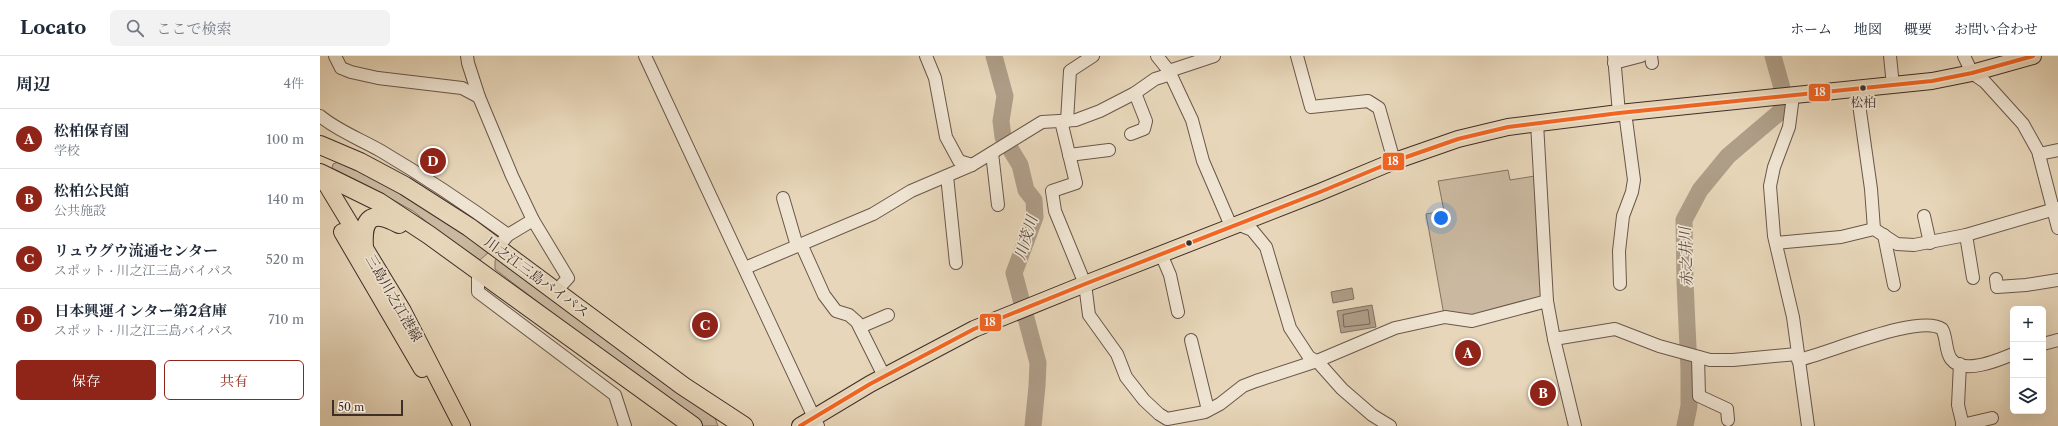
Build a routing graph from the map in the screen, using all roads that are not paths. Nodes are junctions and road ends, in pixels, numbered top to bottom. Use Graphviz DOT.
graph roads {
  1 [pos="335,56"];
  2 [pos="467,56"];
  3 [pos="645,56"];
  4 [pos="926,56"];
  5 [pos="1093,56"];
  6 [pos="1157,56"];
  7 [pos="1214,56"];
  8 [pos="1297,56"];
  9 [pos="1641,56"];
  10 [pos="1890,56"];
  11 [pos="1964,56"];
  12 [pos="2033,56"];
  13 [pos="1614,59"];
  14 [pos="2009,60"];
  15 [pos="1170,73"];
  16 [pos="1972,73"];
  17 [pos="1893,86"];
  18 [pos="1857,90"];
  19 [pos="1135,93"];
  20 [pos="1794,96"];
  21 [pos="479,97"];
  22 [pos="1622,112"];
  23 [pos="320,116"];
  24 [pos="1064,121"];
  25 [pos="1537,123"];
  26 [pos="1131,134"];
  27 [pos="320,145"];
  28 [pos="1109,150"];
  29 [pos="2058,150"];
  30 [pos="992,153"];
  31 [pos="2039,154"];
  32 [pos="1069,155"];
  33 [pos="1394,161"];
  34 [pos="972,165"];
  35 [pos="320,173"];
  36 [pos="947,176"];
  37 [pos="320,194"];
  38 [pos="783,198"];
  39 [pos="998,205"];
  40 [pos="2055,209"];
  41 [pos="1924,216"];
  42 [pos="533,220"];
  43 [pos="1234,225"];
  44 [pos="2058,228"];
  45 [pos="1879,232"];
  46 [pos="1966,235"];
  47 [pos="503,241"];
  48 [pos="1776,243"];
  49 [pos="1930,243"];
  50 [pos="799,246"];
  51 [pos="364,247"];
  52 [pos="1161,254"];
  53 [pos="956,263"];
  54 [pos="745,268"];
  55 [pos="478,269"];
  56 [pos="1973,278"];
  57 [pos="1996,279"];
  58 [pos="2058,280"];
  59 [pos="1086,284"];
  60 [pos="1620,284"];
  61 [pos="1894,285"];
  62 [pos="556,291"];
  63 [pos="1547,301"];
  64 [pos="1178,312"];
  65 [pos="888,315"];
  66 [pos="860,327"];
  67 [pos="1554,339"];
  68 [pos="1191,340"];
  69 [pos="2058,340"];
  70 [pos="2046,343"];
  71 [pos="2010,355"];
  72 [pos="1797,357"];
  73 [pos="1698,358"];
  74 [pos="1317,362"];
  75 [pos="1960,364"];
  76 [pos="884,376"];
  77 [pos="1208,410"];
  78 [pos="1166,418"];
  79 [pos="1992,418"];
  80 [pos="1728,420"];
  81 [pos="817,421"];
  82 [pos="1963,425"];
  83 [pos="450,426"];
  84 [pos="462,426"];
  85 [pos="625,426"];
  86 [pos="693,426"];
  87 [pos="744,426"];
  88 [pos="800,426"];
  89 [pos="1156,426"];
  90 [pos="1390,426"];
  91 [pos="1575,426"];
  92 [pos="1808,426"];
  1 -- 21 [label="street"];
  2 -- 21 [label="street"];
  3 -- 54 [label="street"];
  4 -- 34 [label="street"];
  5 -- 24 [label="street"];
  6 -- 15 [label="street"];
  7 -- 15 [label="street"];
  8 -- 33 [label="street"];
  9 -- 13 [label="street"];
  10 -- 17 [label="street"];
  11 -- 16 [label="street"];
  12 -- 14 [label="main road"];
  13 -- 22 [label="street"];
  14 -- 16 [label="main road"];
  15 -- 19 [label="street"];
  15 -- 43 [label="street"];
  16 -- 17 [label="main road"];
  16 -- 31 [label="street"];
  17 -- 18 [label="main road"];
  18 -- 20 [label="main road"];
  18 -- 45 [label="street"];
  19 -- 24 [label="street"];
  19 -- 26 [label="street"];
  20 -- 22 [label="main road"];
  20 -- 48 [label="street"];
  21 -- 42 [label="street"];
  22 -- 25 [label="main road"];
  22 -- 60 [label="street"];
  23 -- 47 [label="street"];
  24 -- 30 [label="street"];
  24 -- 32 [label="street"];
  25 -- 33 [label="main road"];
  25 -- 63 [label="street"];
  27 -- 47 [label="highway, 川之江三島バイパス"];
  28 -- 32 [label="street"];
  29 -- 31 [label="street"];
  30 -- 34 [label="street"];
  30 -- 39 [label="street"];
  31 -- 40 [label="street"];
  32 -- 59 [label="street"];
  33 -- 43 [label="main road"];
  34 -- 36 [label="street"];
  35 -- 51 [label="main road, 三島川之江港線"];
  35 -- 55 [label="highway, 川之江三島バイパス"];
  36 -- 50 [label="street"];
  36 -- 53 [label="street"];
  37 -- 83 [label="main road, 三島川之江港線"];
  38 -- 50 [label="street"];
  40 -- 44 [label="street"];
  40 -- 46 [label="street"];
  41 -- 49 [label="street"];
  42 -- 47 [label="street"];
  42 -- 62 [label="street"];
  43 -- 52 [label="main road"];
  43 -- 74 [label="street"];
  45 -- 48 [label="street"];
  45 -- 49 [label="street"];
  45 -- 61 [label="street"];
  46 -- 49 [label="street"];
  46 -- 56 [label="street"];
  47 -- 62 [label="highway, 川之江三島バイパス"];
  48 -- 72 [label="street"];
  50 -- 54 [label="street"];
  50 -- 66 [label="street"];
  51 -- 55 [label="highway"];
  51 -- 84 [label="main road, 三島川之江港線"];
  52 -- 59 [label="main road"];
  52 -- 64 [label="street"];
  54 -- 81 [label="street"];
  55 -- 85 [label="street"];
  55 -- 86 [label="highway, 川之江三島バイパス"];
  57 -- 58 [label="street"];
  59 -- 76 [label="main road"];
  59 -- 78 [label="street"];
  62 -- 87 [label="highway, 川之江三島バイパス"];
  63 -- 67 [label="street"];
  63 -- 74 [label="street"];
  65 -- 66 [label="street"];
  66 -- 76 [label="street"];
  67 -- 73 [label="street"];
  67 -- 91 [label="street"];
  68 -- 77 [label="street"];
  69 -- 70 [label="street"];
  71 -- 75 [label="street"];
  72 -- 73 [label="street"];
  72 -- 75 [label="street"];
  72 -- 92 [label="street"];
  73 -- 80 [label="street"];
  74 -- 77 [label="street"];
  74 -- 90 [label="street"];
  75 -- 82 [label="street"];
  76 -- 81 [label="main road"];
  77 -- 78 [label="street"];
  78 -- 89 [label="street"];
  79 -- 82 [label="street"];
  81 -- 88 [label="main road"];
}
